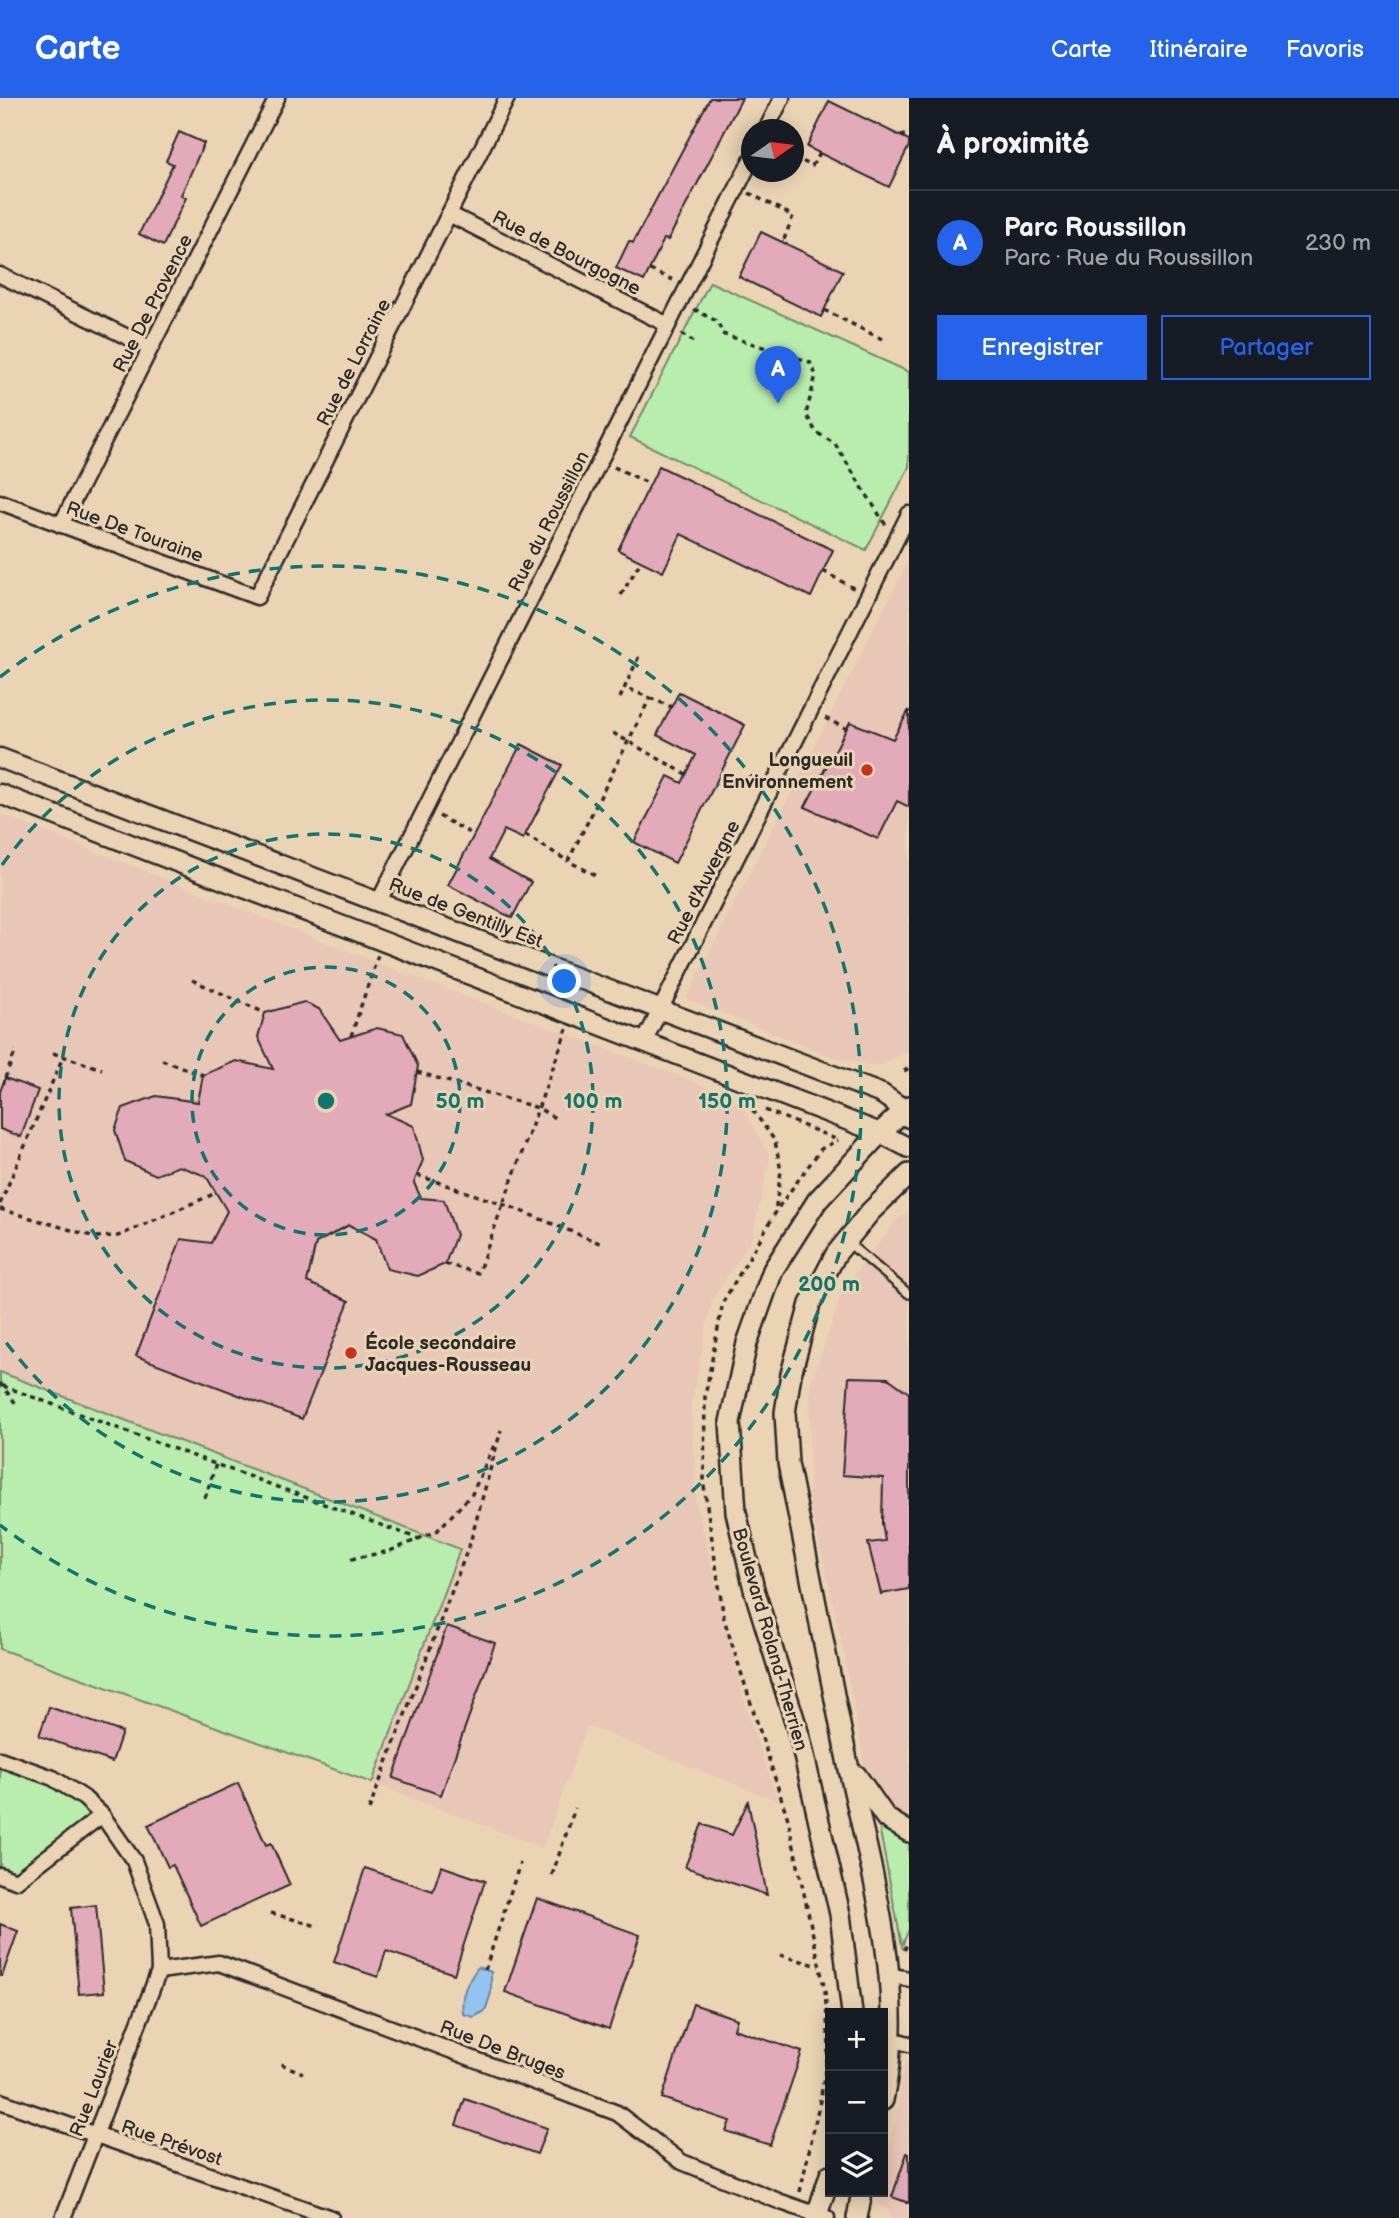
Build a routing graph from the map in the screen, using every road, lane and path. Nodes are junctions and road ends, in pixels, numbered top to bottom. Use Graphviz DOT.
graph roads {
  1 [pos="277,98"];
  2 [pos="495,98"];
  3 [pos="507,98"];
  4 [pos="782,98"];
  5 [pos="772,119"];
  6 [pos="909,134"];
  7 [pos="901,136"];
  8 [pos="484,144"];
  9 [pos="820,153"];
  10 [pos="804,162"];
  11 [pos="741,179"];
  12 [pos="737,187"];
  13 [pos="449,214"];
  14 [pos="783,242"];
  15 [pos="650,270"];
  16 [pos="0,275"];
  17 [pos="687,286"];
  18 [pos="680,301"];
  19 [pos="824,310"];
  20 [pos="668,325"];
  21 [pos="882,339"];
  22 [pos="150,348"];
  23 [pos="600,461"];
  24 [pos="650,484"];
  25 [pos="0,502"];
  26 [pos="909,514"];
  27 [pos="61,525"];
  28 [pos="896,540"];
  29 [pos="640,561"];
  30 [pos="823,571"];
  31 [pos="621,595"];
  32 [pos="257,597"];
  33 [pos="868,597"];
  34 [pos="639,656"];
  35 [pos="624,687"];
  36 [pos="620,698"];
  37 [pos="650,698"];
  38 [pos="671,707"];
  39 [pos="810,712"];
  40 [pos="847,729"];
  41 [pos="612,733"];
  42 [pos="627,742"];
  43 [pos="0,758"];
  44 [pos="687,774"];
  45 [pos="0,794"];
  46 [pos="425,809"];
  47 [pos="474,835"];
  48 [pos="525,835"];
  49 [pos="568,861"];
  50 [pos="595,875"];
  51 [pos="379,901"];
  52 [pos="381,941"];
  53 [pos="192,980"];
  54 [pos="661,1009"];
  55 [pos="265,1013"];
  56 [pos="574,1015"];
  57 [pos="351,1037"];
  58 [pos="645,1042"];
  59 [pos="16,1050"];
  60 [pos="52,1053"];
  61 [pos="63,1056"];
  62 [pos="162,1060"];
  63 [pos="909,1068"];
  64 [pos="102,1069"];
  65 [pos="904,1071"];
  66 [pos="417,1072"];
  67 [pos="203,1075"];
  68 [pos="5,1078"];
  69 [pos="747,1102"];
  70 [pos="538,1108"];
  71 [pos="908,1111"];
  72 [pos="557,1119"];
  73 [pos="880,1133"];
  74 [pos="909,1149"];
  75 [pos="909,1174"];
  76 [pos="417,1175"];
  77 [pos="216,1193"];
  78 [pos="502,1204"];
  79 [pos="0,1207"];
  80 [pos="775,1214"];
  81 [pos="846,1241"];
  82 [pos="602,1244"];
  83 [pos="445,1264"];
  84 [pos="909,1294"];
  85 [pos="1,1384"];
  86 [pos="18,1405"];
  87 [pos="216,1464"];
  88 [pos="205,1498"];
  89 [pos="419,1539"];
  90 [pos="351,1559"];
  91 [pos="0,1759"];
  92 [pos="848,1761"];
  93 [pos="575,1808"];
  94 [pos="369,1810"];
  95 [pos="102,1815"];
  96 [pos="909,1832"];
  97 [pos="520,1863"];
  98 [pos="0,1875"];
  99 [pos="552,1875"];
  100 [pos="271,1913"];
  101 [pos="317,1926"];
  102 [pos="780,1955"];
  103 [pos="820,1967"];
  104 [pos="485,1970"];
  105 [pos="159,1971"];
  106 [pos="888,1975"];
  107 [pos="909,1979"];
  108 [pos="851,2008"];
  109 [pos="899,2042"];
  110 [pos="281,2064"];
  111 [pos="303,2073"];
  112 [pos="888,2082"];
  113 [pos="0,2101"];
  114 [pos="95,2135"];
  115 [pos="825,2196"];
  116 [pos="861,2197"];
  117 [pos="820,2217"];
  118 [pos="63,2218"];
  119 [pos="331,2218"];
  120 [pos="856,2218"];
  1 -- 22 [label="street, Rue De Provence"];
  2 -- 8 [label="street, Rue de Lorraine"];
  3 -- 8 [label="street, Rue de Lorraine"];
  4 -- 5 [label="street"];
  6 -- 7 [label="path"];
  8 -- 13 [label="street, Rue de Lorraine"];
  9 -- 10 [label="path"];
  11 -- 12 [label="street, Rue du Roussillon"];
  12 -- 14 [label="path"];
  12 -- 17 [label="street, Rue du Roussillon"];
  13 -- 20 [label="street, Rue de Bourgogne"];
  13 -- 32 [label="street, Rue de Lorraine"];
  15 -- 17 [label="path"];
  16 -- 22 [label="street"];
  17 -- 18 [label="street, Rue du Roussillon"];
  18 -- 20 [label="street, Rue du Roussillon"];
  18 -- 28 [label="path"];
  19 -- 21 [label="path"];
  20 -- 23 [label="street, Rue du Roussillon"];
  22 -- 27 [label="street, Rue De Provence"];
  23 -- 24 [label="path"];
  23 -- 46 [label="street, Rue du Roussillon"];
  25 -- 27 [label="street, Rue De Touraine"];
  26 -- 28 [label="street, Rue d'Auvergne"];
  27 -- 32 [label="street, Rue De Touraine"];
  28 -- 33 [label="street, Rue d'Auvergne"];
  29 -- 31 [label="path"];
  30 -- 33 [label="path"];
  33 -- 39 [label="street, Rue d'Auvergne"];
  34 -- 35 [label="path"];
  35 -- 36 [label="path"];
  35 -- 37 [label="path"];
  37 -- 38 [label="path"];
  37 -- 42 [label="path"];
  39 -- 40 [label="path"];
  39 -- 54 [label="street, Rue d'Auvergne"];
  41 -- 42 [label="path"];
  42 -- 44 [label="path"];
  42 -- 49 [label="path"];
  43 -- 51 [label="street, Rue de Gentilly Est"];
  45 -- 52 [label="street"];
  46 -- 47 [label="path"];
  46 -- 51 [label="street, Rue du Roussillon"];
  48 -- 49 [label="path"];
  49 -- 50 [label="path"];
  51 -- 54 [label="street, Rue de Gentilly Est"];
  52 -- 56 [label="street"];
  52 -- 57 [label="path"];
  53 -- 55 [label="path"];
  54 -- 58 [label="street, Rue d'Auvergne"];
  54 -- 71 [label="street, Rue de Gentilly Est"];
  56 -- 58 [label="street"];
  56 -- 70 [label="path"];
  58 -- 73 [label="street"];
  59 -- 68 [label="path"];
  60 -- 61 [label="path"];
  61 -- 64 [label="path"];
  61 -- 79 [label="path"];
  62 -- 67 [label="path"];
  63 -- 65 [label="path"];
  66 -- 70 [label="path"];
  69 -- 80 [label="path"];
  70 -- 72 [label="path"];
  70 -- 78 [label="path"];
  71 -- 73 [label="main road, Boulevard Roland-Therrien"];
  73 -- 74 [label="street"];
  73 -- 108 [label="main road, Boulevard Roland-Therrien"];
  75 -- 81 [label="main road"];
  76 -- 78 [label="path"];
  77 -- 79 [label="path"];
  78 -- 82 [label="path"];
  78 -- 83 [label="path"];
  81 -- 84 [label="lane"];
  81 -- 92 [label="main road"];
  85 -- 86 [label="path"];
  85 -- 87 [label="path"];
  87 -- 88 [label="path"];
  87 -- 89 [label="path"];
  89 -- 90 [label="path"];
  89 -- 94 [label="path"];
  91 -- 95 [label="street"];
  92 -- 96 [label="main road"];
  92 -- 106 [label="main road"];
  93 -- 99 [label="path"];
  95 -- 98 [label="street"];
  95 -- 105 [label="street"];
  97 -- 104 [label="path"];
  100 -- 101 [label="path"];
  102 -- 103 [label="path"];
  105 -- 114 [label="street, Rue Laurier"];
  105 -- 117 [label="street, Rue De Bruges"];
  106 -- 107 [label="street"];
  106 -- 109 [label="main road"];
  109 -- 112 [label="main road"];
  110 -- 111 [label="path"];
  113 -- 114 [label="street, Rue Prévost"];
  114 -- 118 [label="street, Rue Laurier"];
  114 -- 119 [label="street, Rue Prévost"];
  115 -- 117 [label="main road"];
  116 -- 120 [label="main road"];
}
